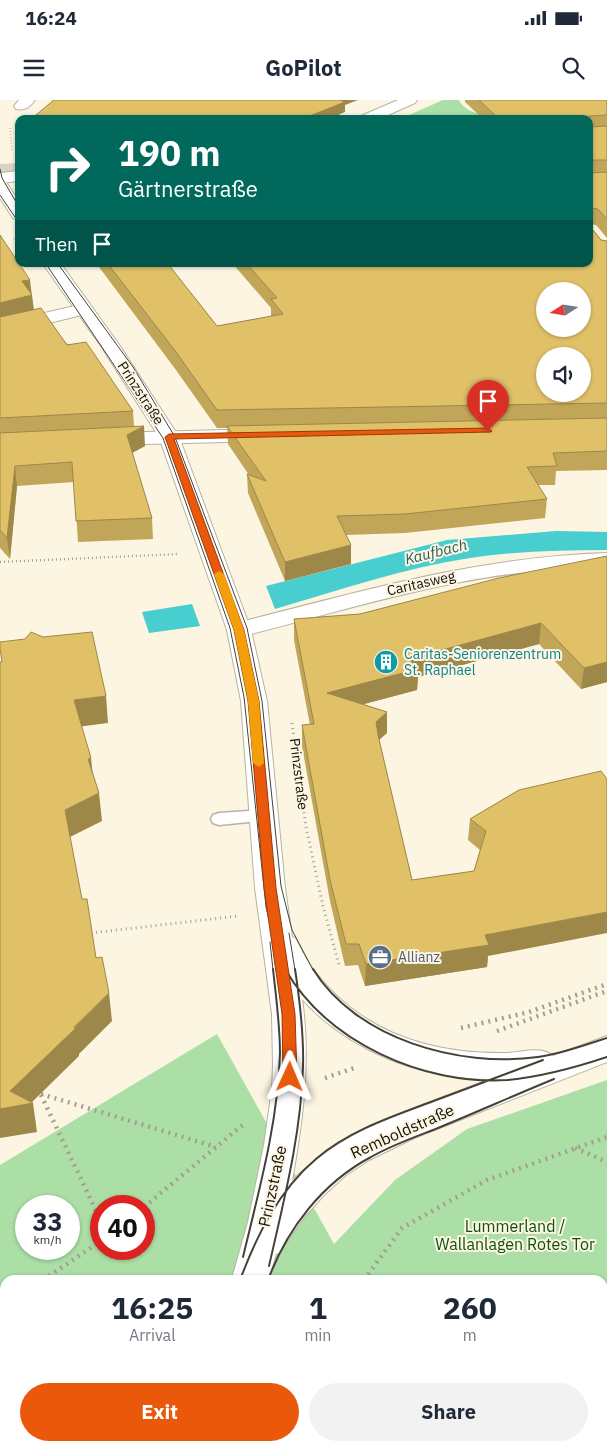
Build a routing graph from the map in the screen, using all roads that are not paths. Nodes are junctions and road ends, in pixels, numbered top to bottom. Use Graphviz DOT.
graph roads {
  1 [pos="410,100"];
  2 [pos="378,115"];
  3 [pos="15,176"];
  4 [pos="0,178"];
  5 [pos="0,185"];
  6 [pos="15,209"];
  7 [pos="54,267"];
  8 [pos="84,309"];
  9 [pos="0,329"];
  10 [pos="284,435"];
  11 [pos="169,437"];
  12 [pos="90,440"];
  13 [pos="607,560"];
  14 [pos="239,630"];
  15 [pos="263,816"];
  16 [pos="219,819"];
  17 [pos="259,916"];
  18 [pos="597,1053"];
  19 [pos="252,1275"];
  20 [pos="252,1275"];
  1 -- 2 [label="street"];
  3 -- 4 [label="street"];
  5 -- 6 [label="street"];
  7 -- 8 [label="street, Prinzstraße"];
  8 -- 9 [label="street"];
  8 -- 11 [label="street, Prinzstraße"];
  10 -- 11 [label="street"];
  11 -- 12 [label="street"];
  11 -- 14 [label="street, Prinzstraße"];
  13 -- 14 [label="street, Caritasweg"];
  14 -- 15 [label="street, Prinzstraße"];
  15 -- 16 [label="lane"];
  15 -- 17 [label="street, Prinzstraße"];
  17 -- 18 [label="street, Prinzstraße"];
  17 -- 19 [label="street, Prinzstraße"];
  18 -- 20 [label="street, Remboldstraße"];
}
